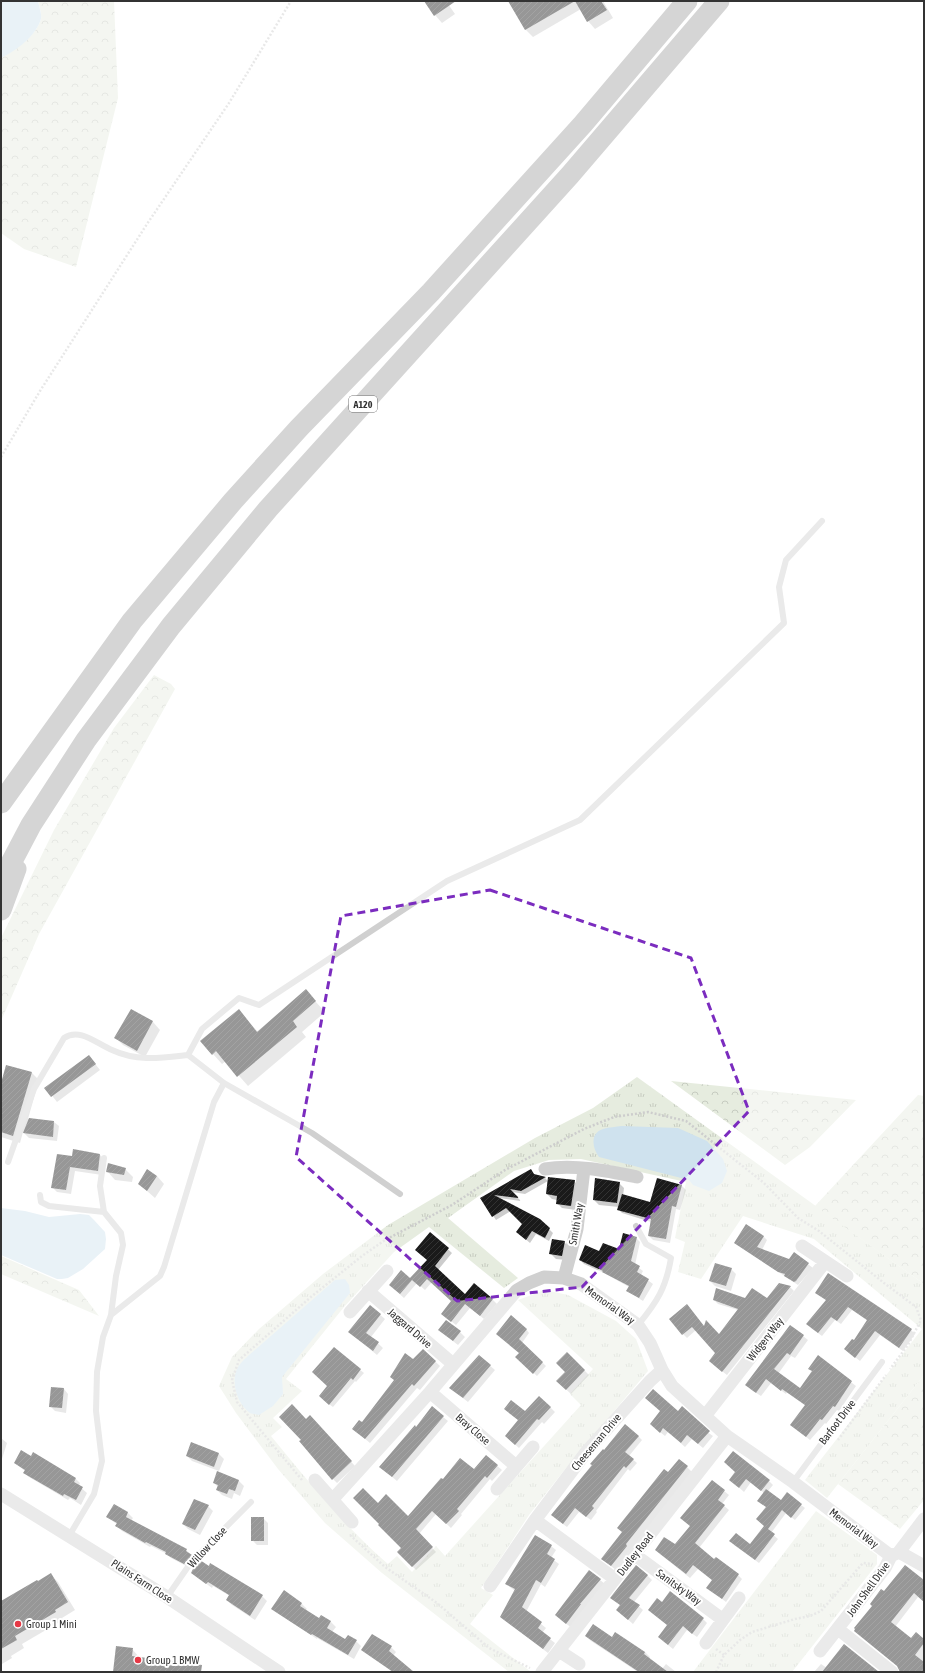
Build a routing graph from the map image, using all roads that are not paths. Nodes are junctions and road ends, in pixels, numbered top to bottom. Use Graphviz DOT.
graph roads {
  1 [pos="687,1"];
  2 [pos="719,1"];
  3 [pos="822,521"];
  4 [pos="14,784"];
  5 [pos="1,803"];
  6 [pos="1,808"];
  7 [pos="32,825"];
  8 [pos="1,882"];
  9 [pos="1,910"];
  10 [pos="188,1056"];
  11 [pos="224,1083"];
  12 [pos="104,1158"];
  13 [pos="8,1162"];
  14 [pos="546,1169"];
  15 [pos="584,1169"];
  16 [pos="637,1177"];
  17 [pos="400,1194"];
  18 [pos="40,1195"];
  19 [pos="104,1212"];
  20 [pos="636,1226"];
  21 [pos="802,1246"];
  22 [pos="825,1262"];
  23 [pos="387,1271"];
  24 [pos="847,1276"];
  25 [pos="564,1278"];
  26 [pos="368,1291"];
  27 [pos="350,1312"];
  28 [pos="111,1315"];
  29 [pos="638,1325"];
  30 [pos="882,1362"];
  31 [pos="452,1364"];
  32 [pos="662,1370"];
  33 [pos="430,1392"];
  34 [pos="705,1416"];
  35 [pos="727,1436"];
  36 [pos="533,1447"];
  37 [pos="516,1466"];
  38 [pos="309,1481"];
  39 [pos="793,1482"];
  40 [pos="497,1489"];
  41 [pos="1,1494"];
  42 [pos="332,1499"];
  43 [pos="251,1502"];
  44 [pos="924,1519"];
  45 [pos="535,1520"];
  46 [pos="348,1526"];
  47 [pos="69,1536"];
  48 [pos="635,1555"];
  49 [pos="892,1559"];
  50 [pos="924,1566"];
  51 [pos="615,1579"];
  52 [pos="490,1586"];
  53 [pos="167,1597"];
  54 [pos="739,1598"];
  55 [pos="722,1618"];
  56 [pos="838,1629"];
  57 [pos="706,1643"];
  58 [pos="559,1651"];
  59 [pos="820,1651"];
  60 [pos="579,1664"];
  61 [pos="537,1671"];
  62 [pos="279,1672"];
  63 [pos="892,1672"];
  1 -- 4 [label="highway, A120"];
  2 -- 7 [label="highway, A120"];
  3 -- 10 [label="lane"];
  4 -- 5 [label="highway, A120"];
  4 -- 6 [label="highway, A120"];
  7 -- 8 [label="highway, A120"];
  7 -- 9 [label="highway, A120"];
  10 -- 11 [label="lane"];
  10 -- 13 [label="lane"];
  11 -- 17 [label="lane"];
  11 -- 28 [label="lane"];
  12 -- 19 [label="lane"];
  14 -- 15 [label="street"];
  15 -- 16 [label="street"];
  15 -- 25 [label="street, Smith Way"];
  18 -- 19 [label="lane"];
  19 -- 28 [label="lane"];
  20 -- 29 [label="lane"];
  21 -- 22 [label="street"];
  22 -- 24 [label="street"];
  22 -- 34 [label="street, Widgery Way"];
  23 -- 26 [label="street"];
  25 -- 29 [label="street, Memorial Way"];
  25 -- 31 [label="street, Memorial Way"];
  26 -- 27 [label="street"];
  26 -- 31 [label="street, Jaggard Drive"];
  28 -- 47 [label="lane"];
  29 -- 32 [label="street, Memorial Way"];
  30 -- 39 [label="lane, Barfoot Drive"];
  31 -- 33 [label="street, Memorial Way"];
  32 -- 34 [label="street, Memorial Way"];
  32 -- 45 [label="street, Cheeseman Drive"];
  33 -- 37 [label="street, Bray Close"];
  33 -- 42 [label="street, Memorial Way"];
  34 -- 35 [label="street, Memorial Way"];
  35 -- 39 [label="street, Memorial Way"];
  35 -- 48 [label="street, Dudley Road"];
  36 -- 37 [label="street"];
  37 -- 40 [label="street"];
  38 -- 42 [label="street"];
  39 -- 49 [label="street, Memorial Way"];
  41 -- 47 [label="street, Plains Farm Close"];
  42 -- 46 [label="street"];
  43 -- 53 [label="lane, Willow Close"];
  44 -- 49 [label="street, John Shell Drive"];
  45 -- 51 [label="street"];
  45 -- 52 [label="street, Cheeseman Drive"];
  47 -- 53 [label="street, Plains Farm Close"];
  48 -- 51 [label="street, Dudley Road"];
  48 -- 55 [label="street, Sanitsky Way"];
  49 -- 50 [label="street, Memorial Way"];
  49 -- 56 [label="street, John Shell Drive"];
  51 -- 58 [label="street, Dudley Road"];
  53 -- 62 [label="street, Plains Farm Close"];
  54 -- 55 [label="street"];
  55 -- 57 [label="street"];
  56 -- 59 [label="street, John Shell Drive"];
  56 -- 63 [label="street"];
  58 -- 60 [label="street"];
  58 -- 61 [label="street, Dudley Road"];
}
